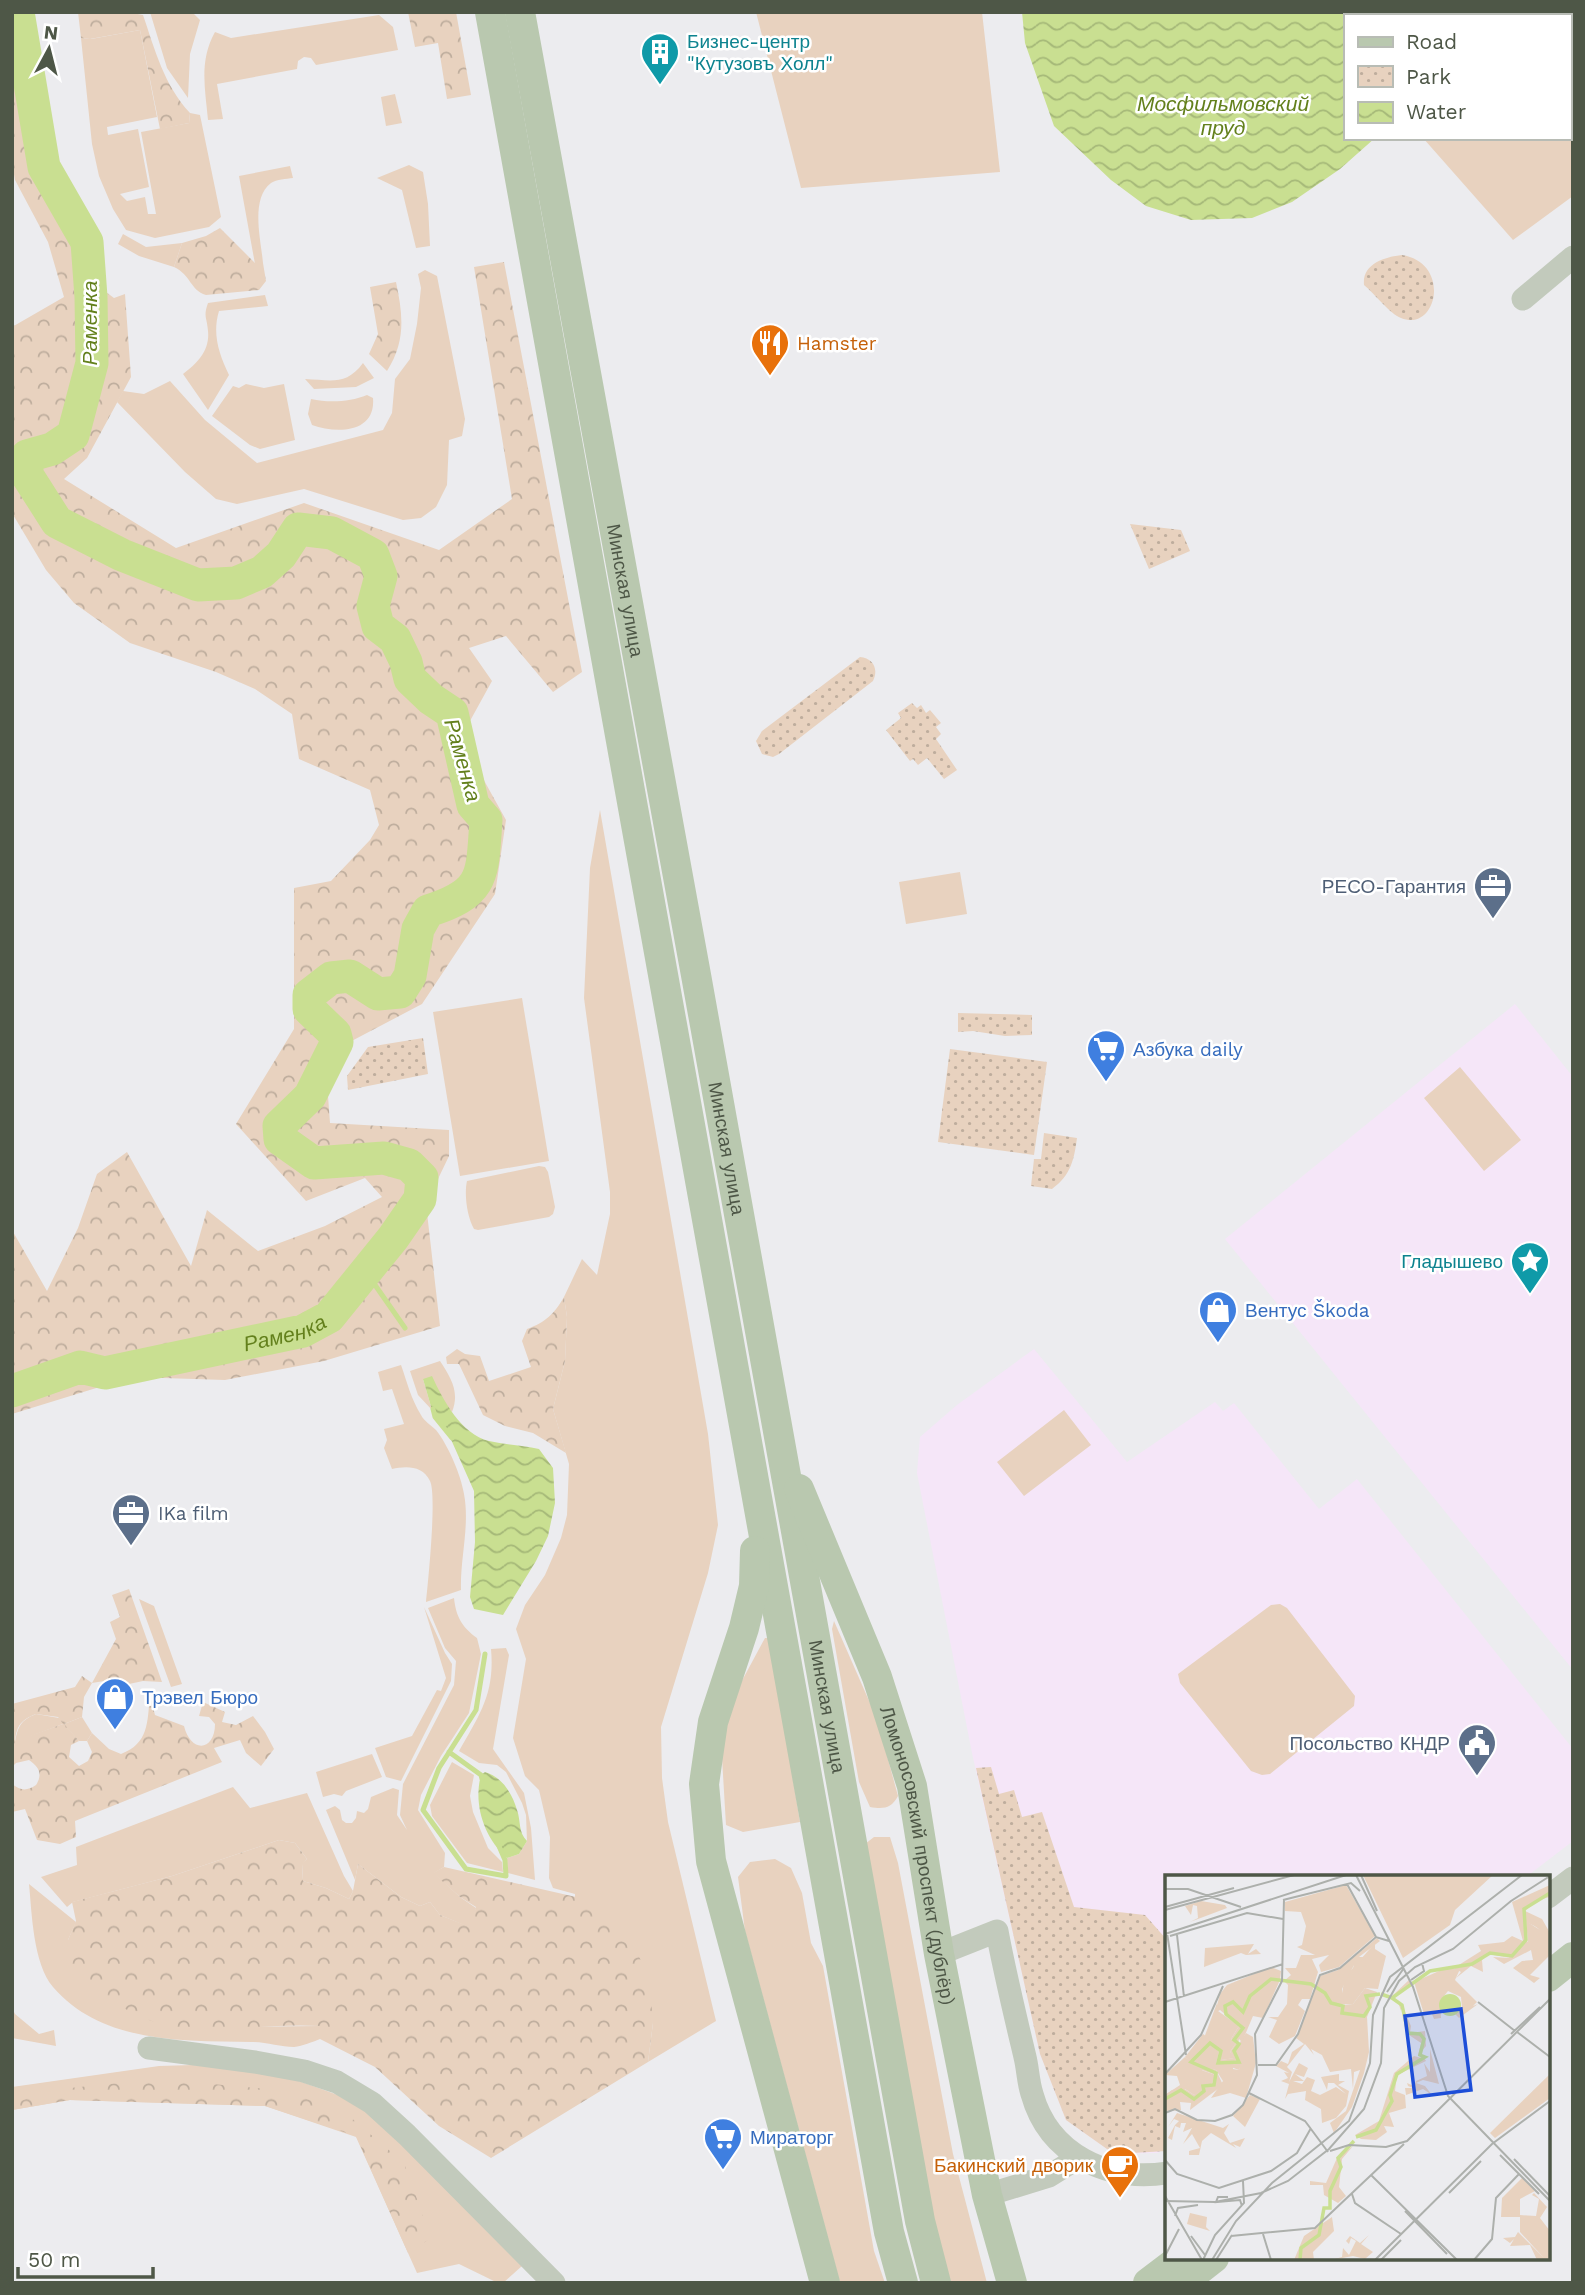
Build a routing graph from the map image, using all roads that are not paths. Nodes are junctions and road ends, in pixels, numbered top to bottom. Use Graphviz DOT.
graph roads {
  1 [pos="490,12"];
  2 [pos="520,12"];
  3 [pos="1573,257"];
  4 [pos="1523,299"];
  5 [pos="778,1441"];
  6 [pos="749,1453"];
  7 [pos="1573,1878"];
  8 [pos="1550,1895"];
  9 [pos="939,1954"];
  10 [pos="1573,1958"];
  11 [pos="1550,1975"];
  12 [pos="1573,1982"];
  13 [pos="1550,1999"];
  14 [pos="149,2048"];
  15 [pos="1078,2158"];
  16 [pos="1165,2173"];
  17 [pos="987,2195"];
  18 [pos="1178,2260"];
  19 [pos="1211,2260"];
  20 [pos="554,2283"];
  21 [pos="825,2283"];
  22 [pos="903,2283"];
  23 [pos="936,2283"];
  24 [pos="1012,2283"];
  25 [pos="1148,2283"];
  26 [pos="1182,2283"];
  1 -- 6 [label="main road, Минская улица"];
  2 -- 5 [label="main road, Минская улица"];
  3 -- 4 [label="street"];
  5 -- 9 [label="main road, Ломоносовский проспект (дублёр)"];
  5 -- 23 [label="main road, Минская улица"];
  6 -- 21 [label="main road"];
  6 -- 22 [label="main road, Минская улица"];
  7 -- 8 [label="street"];
  9 -- 15 [label="street"];
  9 -- 17 [label="main road, Ломоносовский проспект (дублёр)"];
  10 -- 11 [label="main road"];
  12 -- 13 [label="main road"];
  14 -- 20 [label="street"];
  15 -- 16 [label="street"];
  15 -- 17 [label="street"];
  17 -- 24 [label="main road, Ломоносовский проспект (дублёр)"];
  18 -- 25 [label="main road"];
  19 -- 26 [label="main road"];
}
